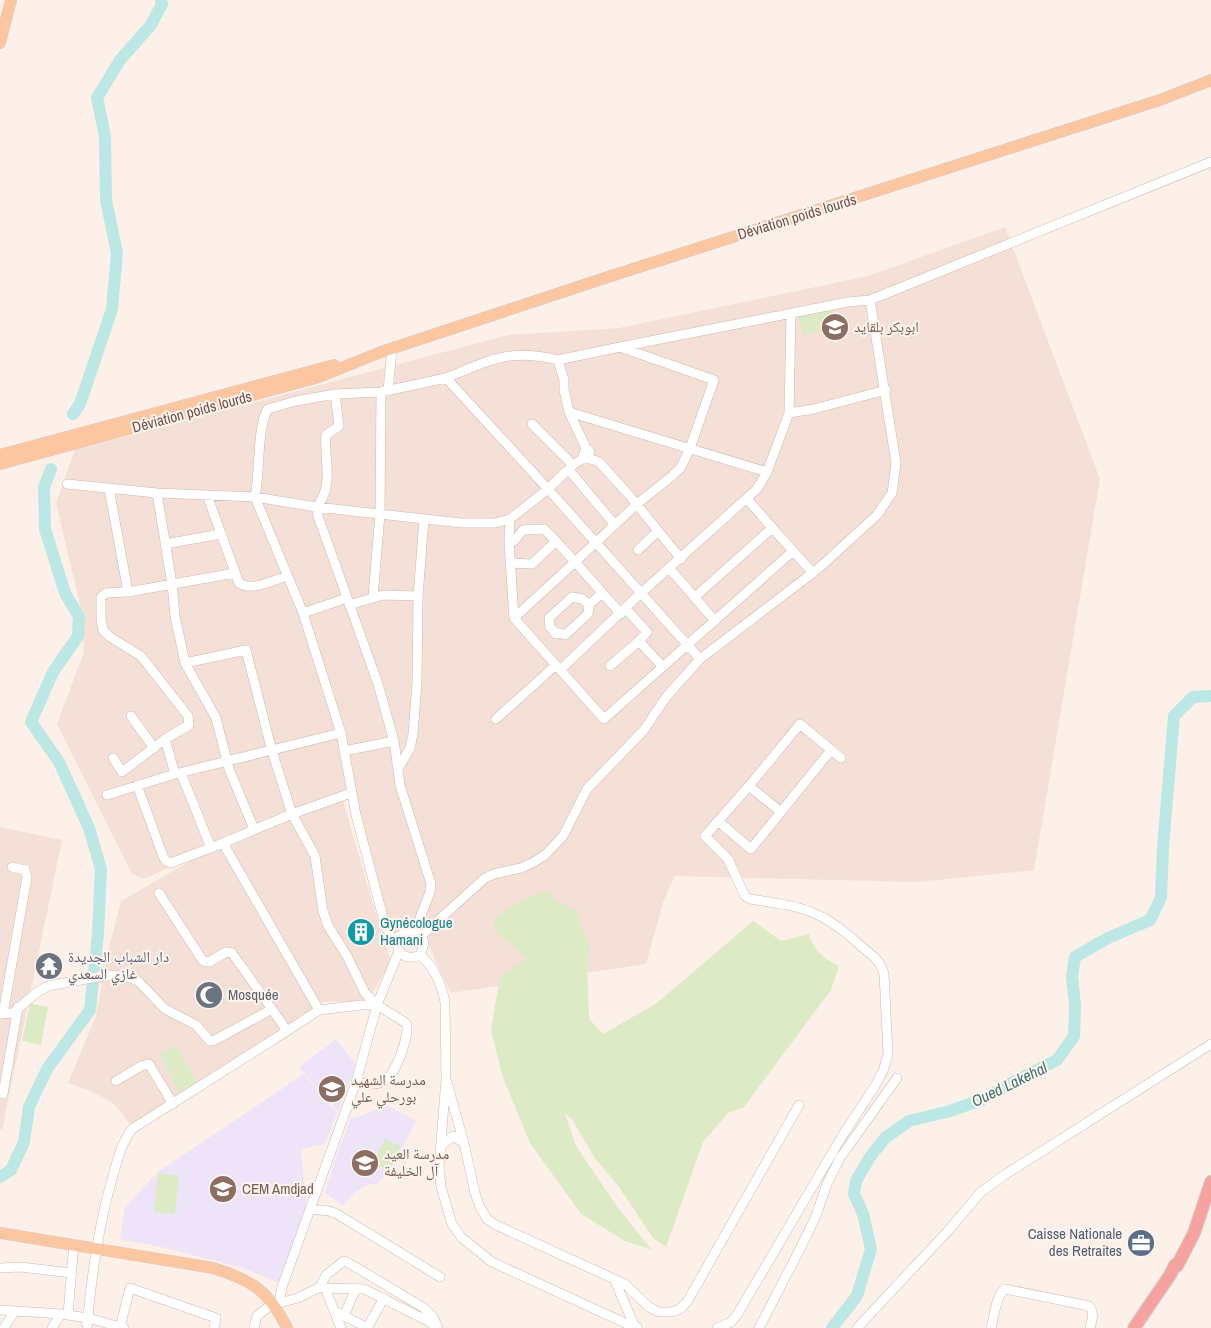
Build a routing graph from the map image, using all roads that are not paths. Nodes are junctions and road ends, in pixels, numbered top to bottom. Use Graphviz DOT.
graph roads {
  1 [pos="11,0"];
  2 [pos="0,42"];
  3 [pos="1211,80"];
  4 [pos="1211,162"];
  5 [pos="870,300"];
  6 [pos="791,314"];
  7 [pos="620,347"];
  8 [pos="387,351"];
  9 [pos="558,360"];
  10 [pos="446,378"];
  11 [pos="886,390"];
  12 [pos="384,392"];
  13 [pos="335,394"];
  14 [pos="569,412"];
  15 [pos="789,412"];
  16 [pos="532,424"];
  17 [pos="586,448"];
  18 [pos="690,448"];
  19 [pos="0,455"];
  20 [pos="582,459"];
  21 [pos="600,462"];
  22 [pos="0,464"];
  23 [pos="571,468"];
  24 [pos="767,472"];
  25 [pos="67,484"];
  26 [pos="109,488"];
  27 [pos="548,489"];
  28 [pos="156,493"];
  29 [pos="207,495"];
  30 [pos="255,498"];
  31 [pos="747,499"];
  32 [pos="636,504"];
  33 [pos="316,506"];
  34 [pos="380,514"];
  35 [pos="424,519"];
  36 [pos="510,519"];
  37 [pos="614,525"];
  38 [pos="772,528"];
  39 [pos="658,531"];
  40 [pos="221,534"];
  41 [pos="556,541"];
  42 [pos="508,542"];
  43 [pos="596,543"];
  44 [pos="165,544"];
  45 [pos="638,550"];
  46 [pos="793,551"];
  47 [pos="681,559"];
  48 [pos="576,562"];
  49 [pos="510,563"];
  50 [pos="670,569"];
  51 [pos="235,573"];
  52 [pos="813,573"];
  53 [pos="287,576"];
  54 [pos="172,584"];
  55 [pos="128,592"];
  56 [pos="602,593"];
  57 [pos="642,594"];
  58 [pos="418,596"];
  59 [pos="373,597"];
  60 [pos="695,597"];
  61 [pos="348,602"];
  62 [pos="589,605"];
  63 [pos="623,612"];
  64 [pos="303,613"];
  65 [pos="514,618"];
  66 [pos="715,620"];
  67 [pos="639,641"];
  68 [pos="687,644"];
  69 [pos="700,659"];
  70 [pos="185,663"];
  71 [pos="610,666"];
  72 [pos="558,667"];
  73 [pos="662,667"];
  74 [pos="131,716"];
  75 [pos="496,719"];
  76 [pos="341,733"];
  77 [pos="165,739"];
  78 [pos="394,741"];
  79 [pos="154,748"];
  80 [pos="831,750"];
  81 [pos="272,751"];
  82 [pos="344,752"];
  83 [pos="113,758"];
  84 [pos="841,758"];
  85 [pos="227,762"];
  86 [pos="398,769"];
  87 [pos="178,774"];
  88 [pos="137,785"];
  89 [pos="749,786"];
  90 [pos="352,793"];
  91 [pos="107,795"];
  92 [pos="781,812"];
  93 [pos="292,814"];
  94 [pos="718,822"];
  95 [pos="254,829"];
  96 [pos="222,844"];
  97 [pos="211,848"];
  98 [pos="12,867"];
  99 [pos="159,893"];
  100 [pos="418,933"];
  101 [pos="398,947"];
  102 [pos="420,955"];
  103 [pos="377,1005"];
  104 [pos="18,1008"];
  105 [pos="272,1009"];
  106 [pos="320,1010"];
  107 [pos="1,1014"];
  108 [pos="287,1031"];
  109 [pos="1211,1044"];
  110 [pos="897,1078"];
  111 [pos="446,1079"];
  112 [pos="116,1081"];
  113 [pos="356,1082"];
  114 [pos="3,1094"];
  115 [pos="173,1104"];
  116 [pos="799,1105"];
  117 [pos="464,1143"];
  118 [pos="440,1147"];
  119 [pos="1211,1182"];
  120 [pos="310,1209"];
  121 [pos="0,1233"];
  122 [pos="74,1244"];
  123 [pos="96,1249"];
  124 [pos="0,1268"];
  125 [pos="71,1273"];
  126 [pos="440,1277"];
  127 [pos="614,1279"];
  128 [pos="322,1287"];
  129 [pos="356,1288"];
  130 [pos="384,1298"];
  131 [pos="276,1304"];
  132 [pos="0,1310"];
  133 [pos="15,1311"];
  134 [pos="334,1311"];
  135 [pos="64,1314"];
  136 [pos="344,1316"];
  137 [pos="88,1318"];
  138 [pos="122,1327"];
  139 [pos="433,1327"];
  140 [pos="4,1328"];
  141 [pos="52,1328"];
  142 [pos="81,1328"];
  143 [pos="87,1328"];
  144 [pos="214,1328"];
  145 [pos="254,1328"];
  146 [pos="287,1328"];
  147 [pos="342,1328"];
  148 [pos="367,1328"];
  149 [pos="638,1328"];
  150 [pos="717,1328"];
  151 [pos="759,1328"];
  152 [pos="857,1328"];
  153 [pos="991,1328"];
  154 [pos="1090,1328"];
  155 [pos="1134,1328"];
  1 -- 2 [label="main road"];
  3 -- 8 [label="main road, Déviation poids lourds"];
  4 -- 5 [label="street"];
  5 -- 6 [label="street"];
  5 -- 11 [label="street"];
  6 -- 7 [label="street"];
  6 -- 15 [label="street"];
  7 -- 9 [label="street"];
  7 -- 18 [label="street"];
  8 -- 12 [label="street"];
  8 -- 19 [label="main road, Déviation poids lourds"];
  8 -- 22 [label="main road, Déviation poids lourds"];
  9 -- 10 [label="street"];
  9 -- 14 [label="street"];
  10 -- 12 [label="street"];
  10 -- 27 [label="street"];
  11 -- 15 [label="street"];
  11 -- 52 [label="street"];
  12 -- 13 [label="street"];
  12 -- 34 [label="street"];
  13 -- 30 [label="street"];
  13 -- 33 [label="street"];
  14 -- 17 [label="street"];
  14 -- 18 [label="street"];
  15 -- 24 [label="street"];
  16 -- 23 [label="street"];
  17 -- 20 [label="street"];
  17 -- 21 [label="street"];
  18 -- 24 [label="street"];
  18 -- 32 [label="street"];
  20 -- 21 [label="street"];
  20 -- 23 [label="street"];
  21 -- 32 [label="street"];
  23 -- 27 [label="street"];
  23 -- 37 [label="street"];
  24 -- 31 [label="street"];
  25 -- 26 [label="street"];
  26 -- 28 [label="street"];
  26 -- 55 [label="street"];
  27 -- 36 [label="street"];
  27 -- 43 [label="street"];
  28 -- 29 [label="street"];
  28 -- 44 [label="street"];
  29 -- 30 [label="street"];
  29 -- 40 [label="street"];
  30 -- 33 [label="street"];
  30 -- 53 [label="street"];
  31 -- 38 [label="street"];
  31 -- 47 [label="street"];
  32 -- 37 [label="street"];
  32 -- 39 [label="street"];
  33 -- 34 [label="street"];
  33 -- 61 [label="street"];
  34 -- 35 [label="street"];
  34 -- 59 [label="street"];
  35 -- 36 [label="street"];
  35 -- 58 [label="street"];
  36 -- 42 [label="street"];
  37 -- 43 [label="street"];
  38 -- 46 [label="street"];
  38 -- 60 [label="street"];
  39 -- 45 [label="street"];
  39 -- 47 [label="street"];
  40 -- 44 [label="street"];
  40 -- 51 [label="street"];
  41 -- 42 [label="street"];
  41 -- 48 [label="street"];
  41 -- 49 [label="street"];
  42 -- 49 [label="street"];
  43 -- 48 [label="street"];
  43 -- 57 [label="street"];
  44 -- 54 [label="street"];
  46 -- 52 [label="street"];
  46 -- 66 [label="street"];
  47 -- 50 [label="street"];
  48 -- 56 [label="street"];
  48 -- 65 [label="street"];
  49 -- 65 [label="street"];
  50 -- 57 [label="street"];
  50 -- 60 [label="street"];
  51 -- 53 [label="street"];
  51 -- 54 [label="street"];
  52 -- 69 [label="street"];
  53 -- 64 [label="street"];
  54 -- 55 [label="street"];
  54 -- 70 [label="street"];
  55 -- 77 [label="street"];
  56 -- 62 [label="street"];
  56 -- 63 [label="street"];
  57 -- 63 [label="street"];
  57 -- 68 [label="street"];
  58 -- 59 [label="street"];
  58 -- 86 [label="street"];
  59 -- 61 [label="street"];
  60 -- 66 [label="street"];
  61 -- 64 [label="street"];
  61 -- 78 [label="street"];
  62 -- 62 [label="street"];
  63 -- 67 [label="street"];
  63 -- 72 [label="street"];
  64 -- 76 [label="street"];
  65 -- 72 [label="street"];
  66 -- 68 [label="street"];
  67 -- 71 [label="street"];
  67 -- 73 [label="street"];
  68 -- 69 [label="street"];
  68 -- 73 [label="street"];
  69 -- 100 [label="street"];
  70 -- 81 [label="street"];
  70 -- 85 [label="street"];
  72 -- 73 [label="street"];
  72 -- 75 [label="street"];
  74 -- 79 [label="street"];
  76 -- 81 [label="street"];
  76 -- 82 [label="street"];
  77 -- 79 [label="street"];
  77 -- 87 [label="street"];
  78 -- 82 [label="street"];
  78 -- 86 [label="street"];
  79 -- 83 [label="street"];
  80 -- 84 [label="street"];
  80 -- 89 [label="street"];
  80 -- 92 [label="street"];
  81 -- 85 [label="street"];
  81 -- 93 [label="street"];
  82 -- 90 [label="street"];
  85 -- 87 [label="street"];
  85 -- 95 [label="street"];
  86 -- 100 [label="street"];
  87 -- 88 [label="street"];
  87 -- 97 [label="street"];
  88 -- 91 [label="street"];
  88 -- 97 [label="street"];
  89 -- 92 [label="street"];
  89 -- 94 [label="street"];
  90 -- 93 [label="street"];
  90 -- 101 [label="street"];
  92 -- 94 [label="street"];
  93 -- 95 [label="street"];
  93 -- 103 [label="street"];
  94 -- 150 [label="street"];
  95 -- 96 [label="street"];
  96 -- 97 [label="street"];
  96 -- 106 [label="street"];
  98 -- 107 [label="street"];
  99 -- 105 [label="street"];
  100 -- 101 [label="street"];
  100 -- 102 [label="street"];
  101 -- 102 [label="street"];
  101 -- 103 [label="street"];
  102 -- 111 [label="street"];
  103 -- 106 [label="street"];
  103 -- 113 [label="street"];
  103 -- 113 [label="street"];
  104 -- 105 [label="street"];
  104 -- 107 [label="street"];
  104 -- 114 [label="street"];
  105 -- 108 [label="street"];
  106 -- 108 [label="street"];
  108 -- 115 [label="street"];
  109 -- 152 [label="street"];
  110 -- 151 [label="street"];
  111 -- 117 [label="street"];
  111 -- 118 [label="street"];
  112 -- 115 [label="street"];
  113 -- 120 [label="street"];
  115 -- 123 [label="street"];
  116 -- 127 [label="street"];
  117 -- 118 [label="street"];
  117 -- 127 [label="street"];
  118 -- 149 [label="street"];
  119 -- 155 [label="highway"];
  120 -- 126 [label="street"];
  120 -- 131 [label="street"];
  121 -- 122 [label="main road"];
  122 -- 123 [label="main road"];
  122 -- 125 [label="street"];
  123 -- 131 [label="main road"];
  123 -- 137 [label="street"];
  124 -- 125 [label="street"];
  125 -- 135 [label="street"];
  127 -- 149 [label="street"];
  128 -- 129 [label="street"];
  128 -- 131 [label="street"];
  128 -- 134 [label="street"];
  128 -- 139 [label="street"];
  129 -- 130 [label="street"];
  129 -- 136 [label="street"];
  130 -- 139 [label="street"];
  130 -- 148 [label="street"];
  131 -- 145 [label="street"];
  131 -- 146 [label="main road"];
  132 -- 133 [label="street"];
  133 -- 135 [label="street"];
  133 -- 140 [label="street"];
  134 -- 136 [label="street"];
  134 -- 147 [label="street"];
  135 -- 137 [label="street"];
  135 -- 141 [label="street"];
  136 -- 148 [label="street"];
  137 -- 138 [label="street"];
  137 -- 142 [label="street"];
  137 -- 143 [label="street"];
  138 -- 144 [label="street"];
  153 -- 154 [label="street"];
}
